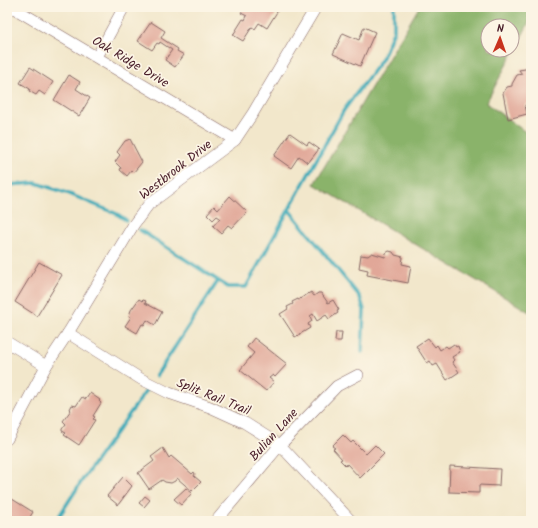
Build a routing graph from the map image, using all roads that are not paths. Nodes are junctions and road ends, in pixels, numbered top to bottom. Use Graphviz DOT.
graph roads {
  1 [pos="12,7"];
  2 [pos="124,7"];
  3 [pos="316,7"];
  4 [pos="97,57"];
  5 [pos="235,140"];
  6 [pos="68,333"];
  7 [pos="7,342"];
  8 [pos="46,366"];
  9 [pos="358,375"];
  10 [pos="7,439"];
  11 [pos="280,445"];
  12 [pos="216,521"];
  13 [pos="351,521"];
  1 -- 4 [label="street, Oak Ridge Drive"];
  2 -- 4 [label="street"];
  3 -- 5 [label="street, Westbrook Drive"];
  4 -- 5 [label="street, Oak Ridge Drive"];
  5 -- 6 [label="street, Westbrook Drive"];
  6 -- 8 [label="street, Westbrook Drive"];
  6 -- 11 [label="street, Split Rail Trail"];
  7 -- 8 [label="street"];
  8 -- 10 [label="street, Westbrook Drive"];
  9 -- 11 [label="street, Bulian Lane"];
  11 -- 12 [label="street, Bulian Lane"];
  11 -- 13 [label="street, Split Rail Trail"];
}
